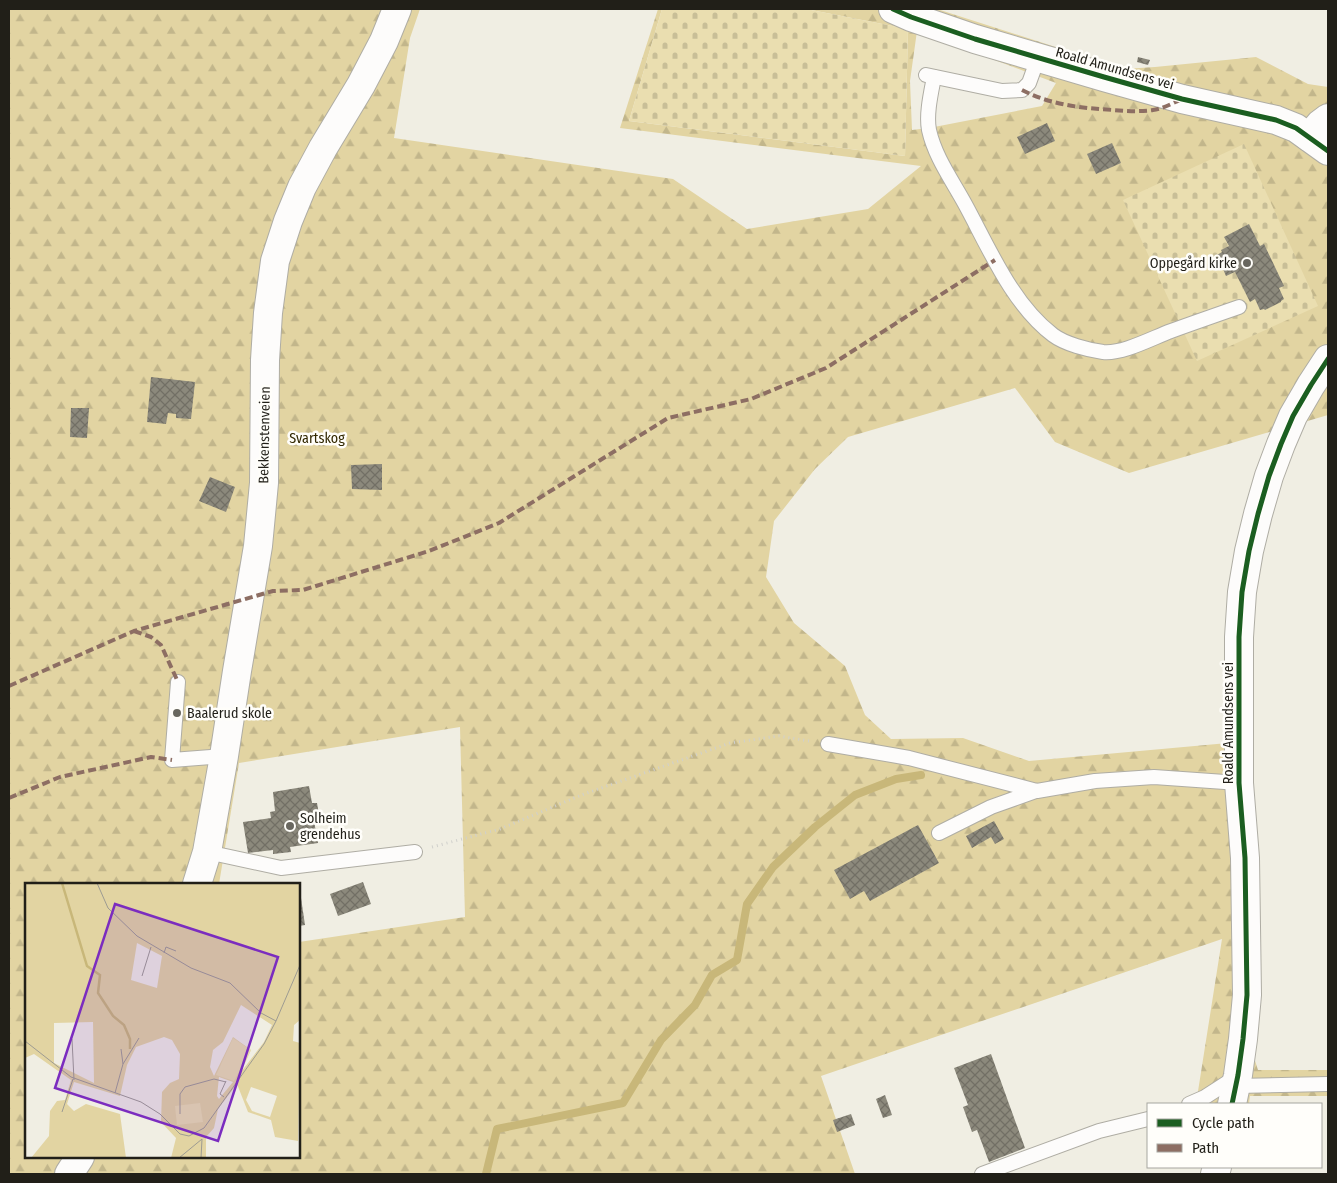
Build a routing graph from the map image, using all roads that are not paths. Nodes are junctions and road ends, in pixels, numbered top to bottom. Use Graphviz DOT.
graph roads {
  1 [pos="397,9"];
  2 [pos="893,9"];
  3 [pos="1038,58"];
  4 [pos="1328,118"];
  5 [pos="1318,144"];
  6 [pos="1239,307"];
  7 [pos="1328,359"];
  8 [pos="178,682"];
  9 [pos="828,744"];
  10 [pos="224,756"];
  11 [pos="1239,783"];
  12 [pos="1037,791"];
  13 [pos="939,832"];
  14 [pos="207,852"];
  15 [pos="415,852"];
  16 [pos="197,883"];
  17 [pos="1328,1084"];
  18 [pos="1236,1088"];
  19 [pos="1191,1103"];
  20 [pos="1147,1119"];
  21 [pos="79,1158"];
  22 [pos="69,1174"];
  23 [pos="982,1174"];
  1 -- 10 [label="street, Bekkenstenveien"];
  2 -- 3 [label="street, Roald Amundsens vei"];
  3 -- 5 [label="street, Roald Amundsens vei"];
  3 -- 6 [label="lane"];
  4 -- 5 [label="street"];
  7 -- 11 [label="street, Roald Amundsens vei"];
  8 -- 10 [label="lane"];
  9 -- 12 [label="lane"];
  10 -- 14 [label="street, Bekkenstenveien"];
  11 -- 12 [label="lane"];
  11 -- 18 [label="street, Roald Amundsens vei"];
  12 -- 13 [label="lane"];
  14 -- 15 [label="lane"];
  14 -- 16 [label="street, Bekkenstenveien"];
  17 -- 18 [label="lane"];
  18 -- 19 [label="lane"];
  20 -- 23 [label="lane"];
  21 -- 22 [label="street"];
}
